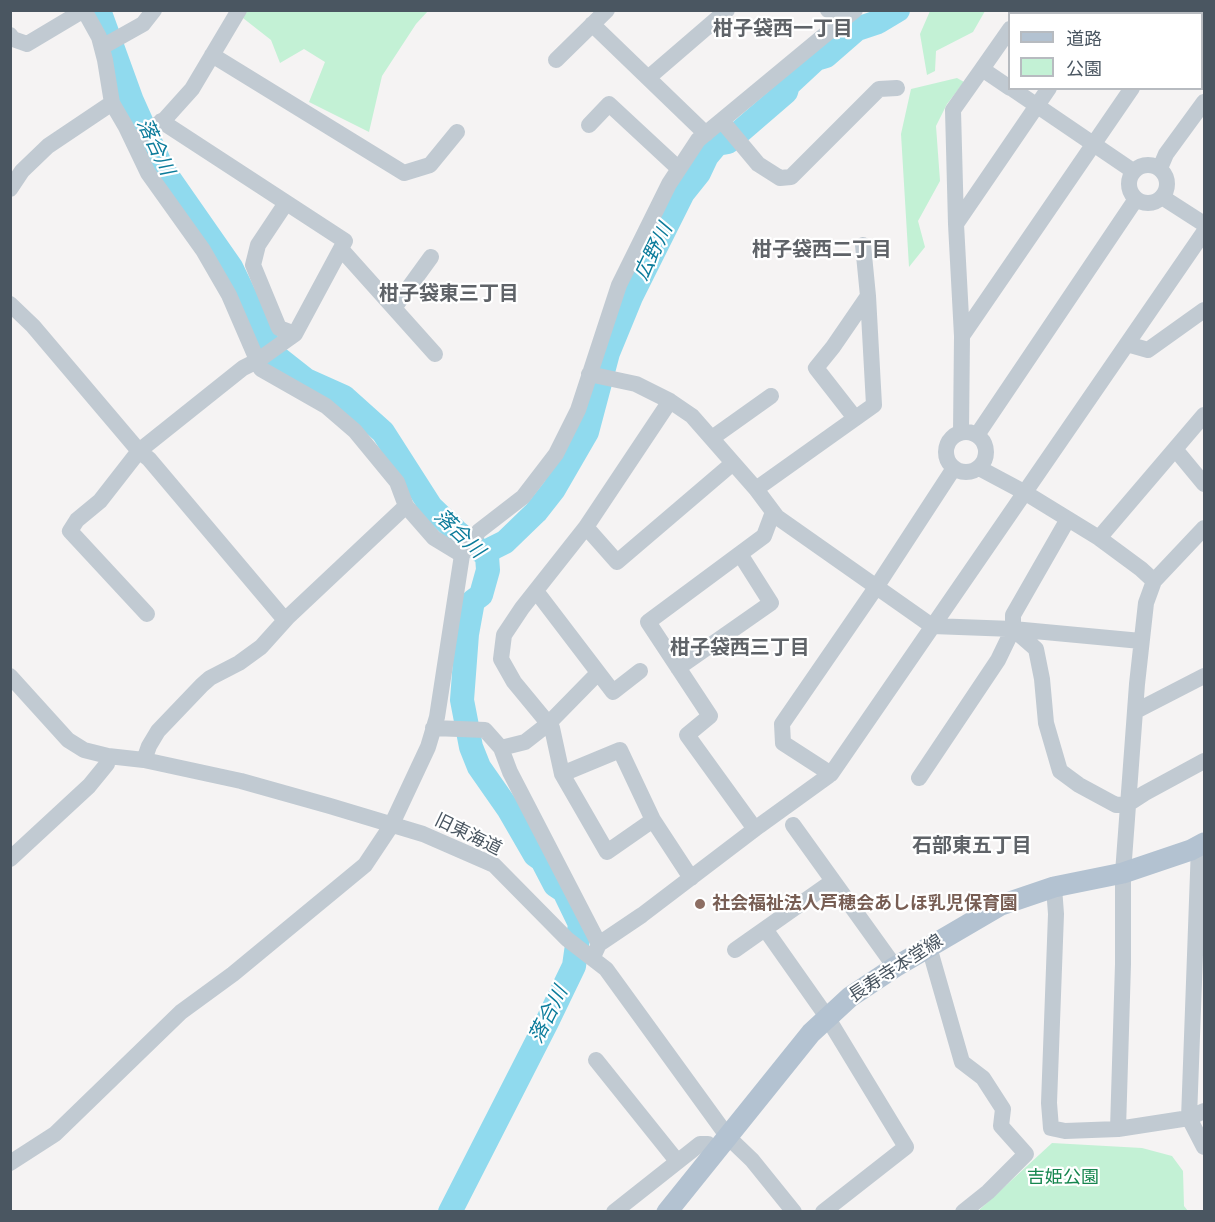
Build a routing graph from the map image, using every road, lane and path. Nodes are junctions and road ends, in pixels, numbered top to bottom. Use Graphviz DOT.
graph roads {
  1 [pos="154,10"];
  2 [pos="239,10"];
  3 [pos="607,10"];
  4 [pos="727,10"];
  5 [pos="828,10"];
  6 [pos="93,13"];
  7 [pos="852,14"];
  8 [pos="592,24"];
  9 [pos="1008,32"];
  10 [pos="10,35"];
  11 [pos="108,43"];
  12 [pos="212,55"];
  13 [pos="556,60"];
  14 [pos="982,69"];
  15 [pos="648,78"];
  16 [pos="1008,87"];
  17 [pos="897,88"];
  18 [pos="1013,90"];
  19 [pos="1047,90"];
  20 [pos="1131,90"];
  21 [pos="1204,102"];
  22 [pos="112,103"];
  23 [pos="1036,106"];
  24 [pos="162,121"];
  25 [pos="722,121"];
  26 [pos="589,125"];
  27 [pos="457,132"];
  28 [pos="706,134"];
  29 [pos="133,142"];
  30 [pos="1092,144"];
  31 [pos="1160,168"];
  32 [pos="679,169"];
  33 [pos="1132,171"];
  34 [pos="10,189"];
  35 [pos="1162,197"];
  36 [pos="1136,199"];
  37 [pos="286,203"];
  38 [pos="956,224"];
  39 [pos="1204,224"];
  40 [pos="1204,232"];
  41 [pos="863,245"];
  42 [pos="341,249"];
  43 [pos="431,257"];
  44 [pos="868,296"];
  45 [pos="10,304"];
  46 [pos="394,308"];
  47 [pos="1204,310"];
  48 [pos="296,334"];
  49 [pos="962,336"];
  50 [pos="1127,344"];
  51 [pos="435,354"];
  52 [pos="257,361"];
  53 [pos="589,374"];
  54 [pos="771,396"];
  55 [pos="670,401"];
  56 [pos="1204,415"];
  57 [pos="855,418"];
  58 [pos="969,434"];
  59 [pos="712,438"];
  60 [pos="1175,449"];
  61 [pos="139,451"];
  62 [pos="733,463"];
  63 [pos="954,468"];
  64 [pos="979,468"];
  65 [pos="1204,484"];
  66 [pos="756,489"];
  67 [pos="1024,492"];
  68 [pos="406,506"];
  69 [pos="773,512"];
  70 [pos="1068,519"];
  71 [pos="586,527"];
  72 [pos="1204,528"];
  73 [pos="1099,538"];
  74 [pos="740,554"];
  75 [pos="462,555"];
  76 [pos="1154,581"];
  77 [pos="877,586"];
  78 [pos="536,591"];
  79 [pos="147,614"];
  80 [pos="285,620"];
  81 [pos="932,626"];
  82 [pos="1013,629"];
  83 [pos="1141,641"];
  84 [pos="678,668"];
  85 [pos="640,671"];
  86 [pos="598,673"];
  87 [pos="10,676"];
  88 [pos="1204,676"];
  89 [pos="1136,711"];
  90 [pos="548,724"];
  91 [pos="433,728"];
  92 [pos="501,748"];
  93 [pos="108,756"];
  94 [pos="144,760"];
  95 [pos="1204,761"];
  96 [pos="562,774"];
  97 [pos="831,774"];
  98 [pos="919,778"];
  99 [pos="1128,804"];
  100 [pos="653,820"];
  101 [pos="793,825"];
  102 [pos="391,826"];
  103 [pos="754,829"];
  104 [pos="1202,845"];
  105 [pos="10,859"];
  106 [pos="1123,873"];
  107 [pos="691,878"];
  108 [pos="833,881"];
  109 [pos="1054,887"];
  110 [pos="765,929"];
  111 [pos="929,947"];
  112 [pos="735,950"];
  113 [pos="593,952"];
  114 [pos="895,967"];
  115 [pos="827,1017"];
  116 [pos="596,1060"];
  117 [pos="1197,1115"];
  118 [pos="1118,1129"];
  119 [pos="722,1144"];
  120 [pos="1204,1147"];
  121 [pos="677,1161"];
  122 [pos="10,1164"];
  123 [pos="614,1212"];
  124 [pos="668,1212"];
  125 [pos="794,1212"];
  126 [pos="823,1212"];
  127 [pos="963,1212"];
  1 -- 11 [label="street"];
  2 -- 12 [label="street"];
  3 -- 8 [label="street"];
  4 -- 15 [label="street"];
  5 -- 7 [label="street"];
  6 -- 10 [label="street"];
  6 -- 11 [label="street"];
  7 -- 25 [label="street"];
  8 -- 13 [label="street"];
  8 -- 15 [label="street"];
  9 -- 14 [label="street"];
  11 -- 22 [label="street"];
  12 -- 24 [label="street"];
  12 -- 27 [label="street"];
  14 -- 16 [label="street"];
  14 -- 38 [label="street"];
  15 -- 28 [label="street"];
  17 -- 25 [label="street"];
  18 -- 23 [label="street"];
  19 -- 23 [label="street"];
  20 -- 30 [label="street"];
  21 -- 31 [label="street"];
  22 -- 29 [label="street"];
  22 -- 34 [label="street"];
  23 -- 30 [label="street"];
  23 -- 38 [label="street"];
  24 -- 29 [label="street"];
  24 -- 37 [label="street"];
  25 -- 28 [label="street"];
  26 -- 32 [label="street"];
  28 -- 32 [label="street"];
  29 -- 52 [label="street"];
  30 -- 33 [label="street"];
  30 -- 49 [label="street"];
  31 -- 33 [label="street"];
  31 -- 35 [label="street"];
  32 -- 53 [label="street"];
  33 -- 36 [label="street"];
  35 -- 36 [label="street"];
  35 -- 39 [label="street"];
  36 -- 58 [label="street"];
  37 -- 42 [label="street"];
  37 -- 48 [label="street"];
  38 -- 49 [label="street"];
  40 -- 50 [label="street"];
  41 -- 44 [label="street"];
  42 -- 46 [label="street"];
  42 -- 48 [label="street"];
  43 -- 46 [label="street"];
  44 -- 57 [label="street"];
  44 -- 57 [label="street"];
  45 -- 61 [label="street"];
  46 -- 51 [label="street"];
  47 -- 50 [label="street"];
  48 -- 52 [label="street"];
  49 -- 58 [label="street"];
  50 -- 67 [label="street"];
  52 -- 61 [label="street"];
  52 -- 68 [label="street"];
  53 -- 55 [label="street"];
  53 -- 75 [label="street"];
  54 -- 59 [label="street"];
  55 -- 59 [label="street"];
  55 -- 71 [label="street"];
  56 -- 60 [label="street"];
  57 -- 66 [label="street"];
  58 -- 63 [label="street"];
  58 -- 64 [label="street"];
  59 -- 62 [label="street"];
  60 -- 65 [label="street"];
  60 -- 73 [label="street"];
  61 -- 79 [label="street"];
  61 -- 80 [label="street"];
  62 -- 66 [label="street"];
  62 -- 71 [label="street"];
  63 -- 64 [label="street"];
  63 -- 77 [label="street"];
  64 -- 67 [label="street"];
  66 -- 69 [label="street"];
  67 -- 70 [label="street"];
  67 -- 81 [label="street"];
  68 -- 75 [label="street"];
  68 -- 80 [label="street"];
  69 -- 74 [label="street"];
  69 -- 77 [label="street"];
  70 -- 73 [label="street"];
  70 -- 82 [label="street"];
  71 -- 78 [label="street"];
  72 -- 76 [label="street"];
  73 -- 76 [label="street"];
  74 -- 84 [label="street"];
  74 -- 84 [label="street"];
  75 -- 91 [label="street"];
  76 -- 83 [label="street"];
  77 -- 81 [label="street"];
  77 -- 97 [label="street"];
  78 -- 86 [label="street"];
  78 -- 90 [label="street"];
  80 -- 94 [label="street"];
  81 -- 82 [label="street"];
  81 -- 97 [label="street"];
  82 -- 83 [label="street"];
  82 -- 98 [label="street"];
  82 -- 99 [label="street"];
  83 -- 89 [label="street"];
  84 -- 103 [label="street"];
  85 -- 86 [label="street"];
  86 -- 90 [label="street"];
  87 -- 93 [label="street, 旧東海道"];
  88 -- 89 [label="street"];
  89 -- 99 [label="street"];
  90 -- 92 [label="street"];
  90 -- 96 [label="street"];
  91 -- 92 [label="street"];
  91 -- 102 [label="street"];
  92 -- 113 [label="street"];
  93 -- 94 [label="street, 旧東海道"];
  93 -- 105 [label="street"];
  94 -- 102 [label="street, 旧東海道"];
  95 -- 99 [label="street"];
  96 -- 100 [label="street"];
  96 -- 100 [label="street"];
  97 -- 103 [label="street"];
  99 -- 106 [label="street"];
  100 -- 107 [label="street"];
  101 -- 108 [label="street"];
  102 -- 113 [label="street, 旧東海道"];
  102 -- 122 [label="street"];
  103 -- 107 [label="street"];
  104 -- 106 [label="main road, 長寿寺本堂線"];
  104 -- 117 [label="street"];
  106 -- 109 [label="main road, 長寿寺本堂線"];
  106 -- 118 [label="street"];
  107 -- 113 [label="street"];
  108 -- 110 [label="street"];
  108 -- 114 [label="street"];
  109 -- 111 [label="main road, 長寿寺本堂線"];
  109 -- 118 [label="street"];
  110 -- 112 [label="street"];
  110 -- 115 [label="street"];
  111 -- 114 [label="main road, 長寿寺本堂線"];
  111 -- 127 [label="street"];
  113 -- 119 [label="street, 旧東海道"];
  114 -- 115 [label="main road, 長寿寺本堂線"];
  115 -- 119 [label="main road, 長寿寺本堂線"];
  115 -- 126 [label="street"];
  116 -- 121 [label="street"];
  117 -- 118 [label="street"];
  117 -- 120 [label="street"];
  119 -- 121 [label="street"];
  119 -- 124 [label="main road, 長寿寺本堂線"];
  119 -- 125 [label="street, 旧東海道"];
  121 -- 123 [label="street"];
}
